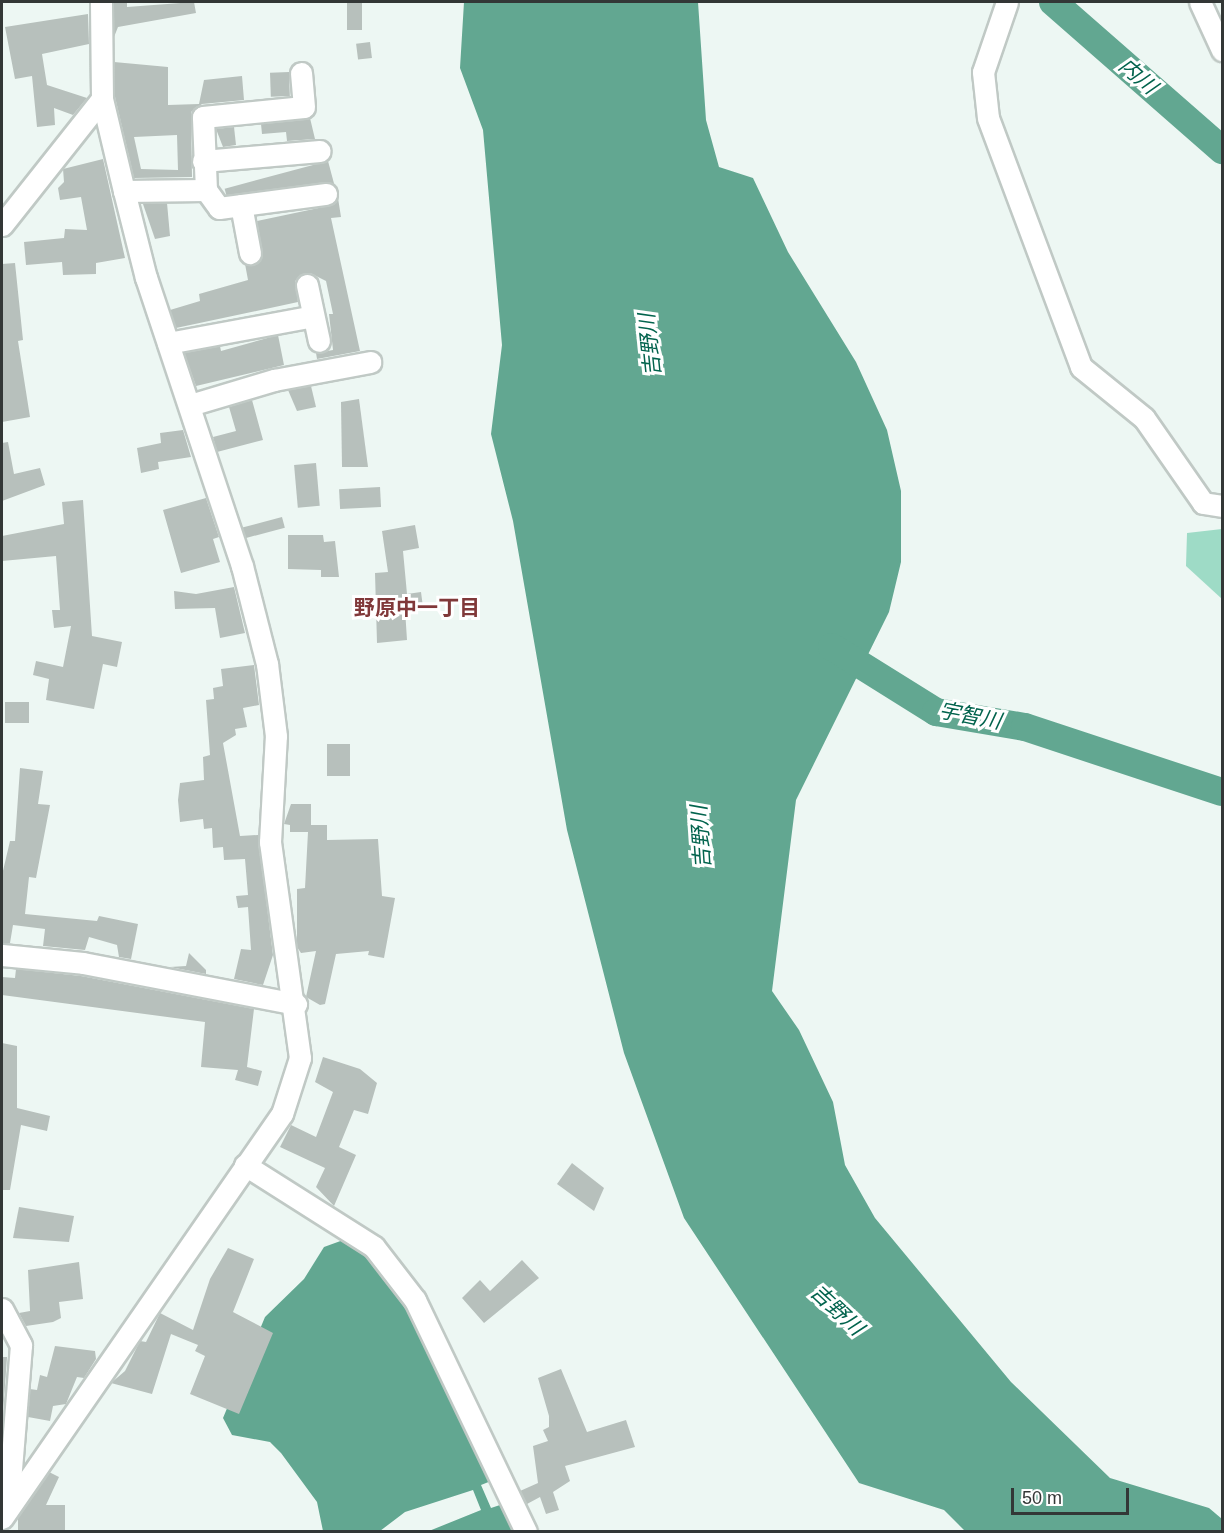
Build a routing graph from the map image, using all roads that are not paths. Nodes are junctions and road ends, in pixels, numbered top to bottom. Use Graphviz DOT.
graph roads {
  1 [pos="101,2"];
  2 [pos="1008,2"];
  3 [pos="1209,5"];
  4 [pos="1222,50"];
  5 [pos="301,73"];
  6 [pos="102,99"];
  7 [pos="320,151"];
  8 [pos="203,161"];
  9 [pos="206,190"];
  10 [pos="124,191"];
  11 [pos="326,194"];
  12 [pos="241,205"];
  13 [pos="2,225"];
  14 [pos="250,253"];
  15 [pos="307,285"];
  16 [pos="314,316"];
  17 [pos="319,341"];
  18 [pos="168,343"];
  19 [pos="370,362"];
  20 [pos="190,405"];
  21 [pos="1222,506"];
  22 [pos="2,955"];
  23 [pos="296,1004"];
  24 [pos="245,1166"];
  25 [pos="2,1309"];
  26 [pos="5,1514"];
  27 [pos="526,1532"];
  1 -- 6 [label="street"];
  2 -- 21 [label="street"];
  3 -- 4 [label="street"];
  5 -- 8 [label="street"];
  6 -- 10 [label="street"];
  6 -- 13 [label="street"];
  7 -- 8 [label="street"];
  8 -- 9 [label="street"];
  9 -- 10 [label="street"];
  9 -- 12 [label="street"];
  10 -- 18 [label="street"];
  11 -- 12 [label="street"];
  12 -- 14 [label="street"];
  15 -- 16 [label="street"];
  16 -- 17 [label="street"];
  16 -- 18 [label="street"];
  18 -- 20 [label="street"];
  19 -- 20 [label="street"];
  20 -- 23 [label="street"];
  22 -- 23 [label="street"];
  23 -- 24 [label="street"];
  24 -- 26 [label="street"];
  24 -- 27 [label="street"];
  25 -- 26 [label="street"];
}
